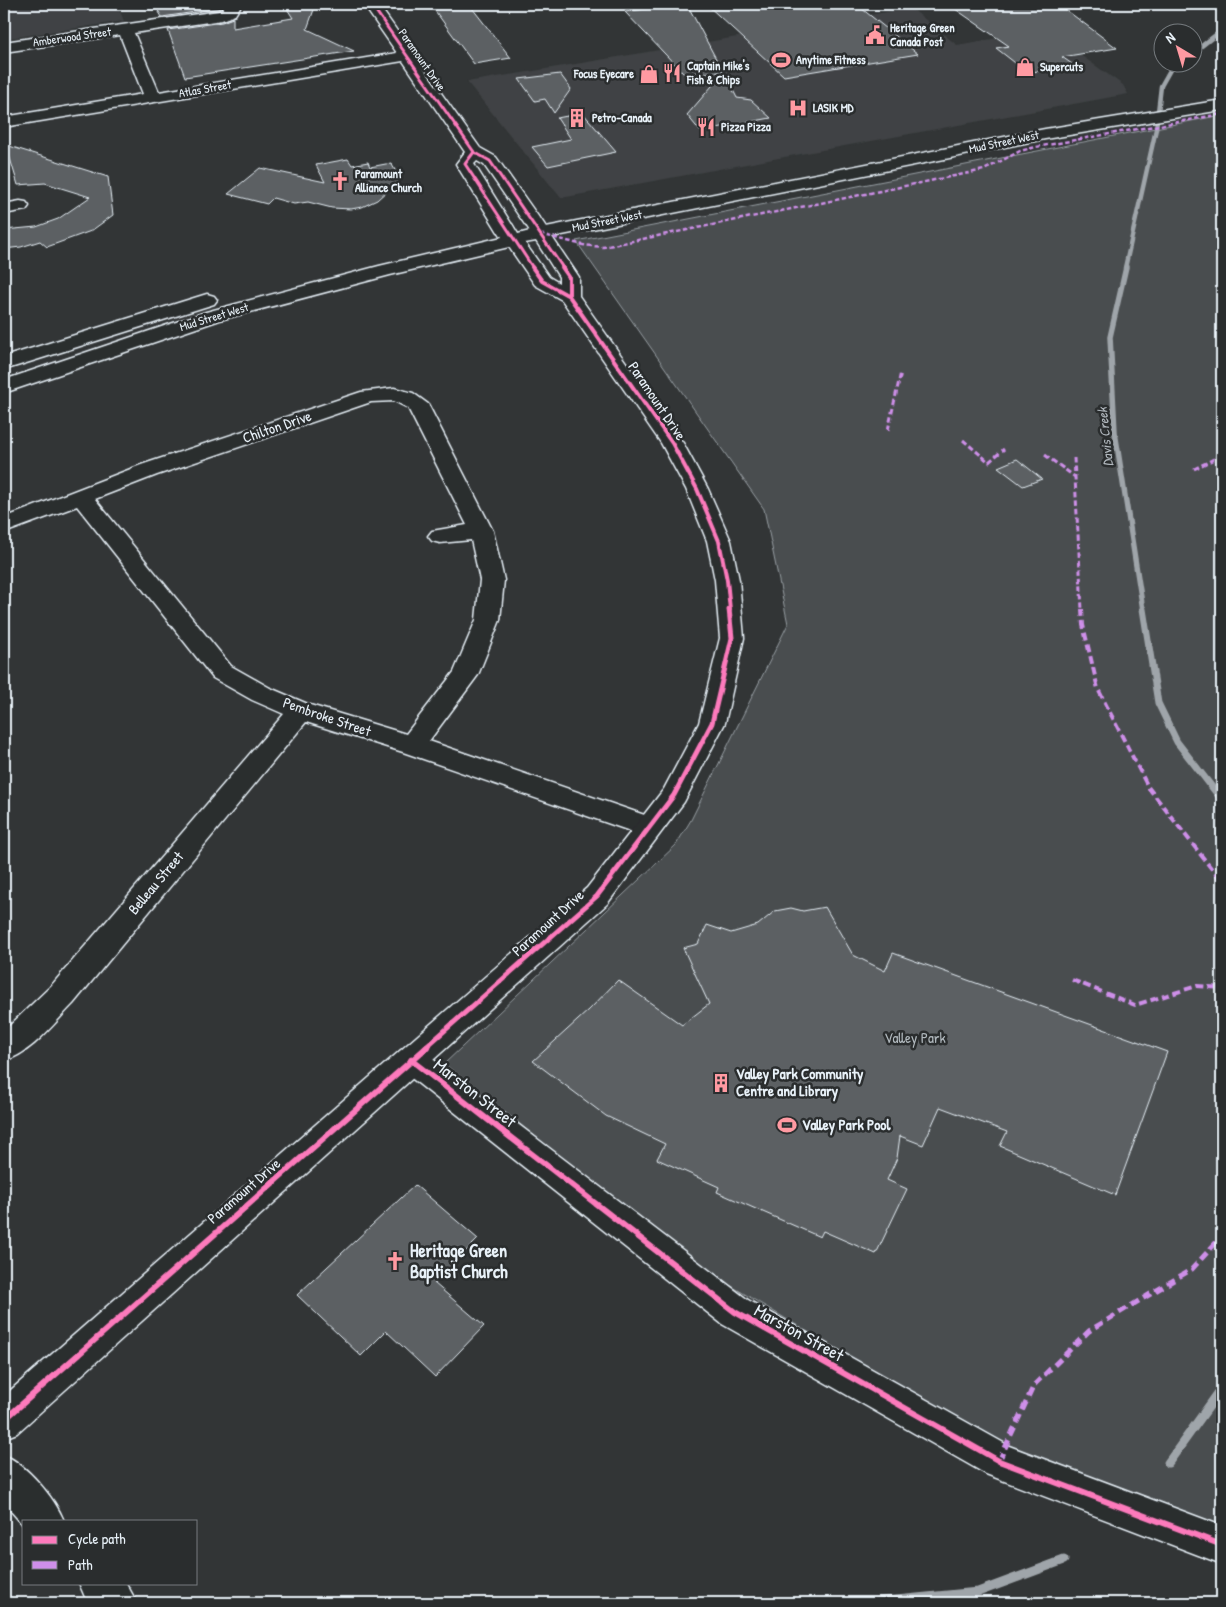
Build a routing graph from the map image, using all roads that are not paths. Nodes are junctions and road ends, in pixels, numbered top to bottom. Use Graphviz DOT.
graph roads {
  1 [pos="230,4"];
  2 [pos="371,4"];
  3 [pos="125,29"];
  4 [pos="4,47"];
  5 [pos="406,56"];
  6 [pos="1222,94"];
  7 [pos="153,98"];
  8 [pos="1222,105"];
  9 [pos="1133,113"];
  10 [pos="4,122"];
  11 [pos="474,152"];
  12 [pos="536,228"];
  13 [pos="509,234"];
  14 [pos="317,269"];
  15 [pos="272,281"];
  16 [pos="569,296"];
  17 [pos="4,364"];
  18 [pos="4,387"];
  19 [pos="80,496"];
  20 [pos="4,526"];
  21 [pos="481,531"];
  22 [pos="440,536"];
  23 [pos="301,711"];
  24 [pos="412,745"];
  25 [pos="649,827"];
  26 [pos="4,1048"];
  27 [pos="411,1060"];
  28 [pos="4,1420"];
  29 [pos="4,1474"];
  30 [pos="44,1520"];
  31 [pos="1222,1546"];
  32 [pos="101,1584"];
  33 [pos="117,1603"];
  1 -- 3 [label="street"];
  2 -- 5 [label="street, Paramount Drive"];
  3 -- 4 [label="street, Amberwood Street"];
  3 -- 7 [label="street, Amberwood Street"];
  5 -- 7 [label="street, Atlas Street"];
  5 -- 11 [label="street, Paramount Drive"];
  6 -- 9 [label="street, Mud Street West"];
  7 -- 10 [label="street, Atlas Street"];
  8 -- 9 [label="street, Mud Street West"];
  9 -- 12 [label="street, Mud Street West"];
  11 -- 12 [label="street, Paramount Drive"];
  11 -- 13 [label="street, Paramount Drive"];
  12 -- 13 [label="street, Mud Street West"];
  12 -- 16 [label="street, Paramount Drive"];
  13 -- 14 [label="street, Mud Street West"];
  13 -- 16 [label="street, Paramount Drive"];
  13 -- 18 [label="street, Mud Street West"];
  15 -- 17 [label="street, Mud Street West"];
  16 -- 25 [label="street, Paramount Drive"];
  19 -- 20 [label="street, Chilton Drive"];
  19 -- 21 [label="street, Chilton Drive"];
  19 -- 23 [label="street, Pembroke Street"];
  21 -- 22 [label="street"];
  21 -- 24 [label="street, Chilton Drive"];
  23 -- 24 [label="street, Pembroke Street"];
  23 -- 26 [label="street, Belleau Street"];
  24 -- 25 [label="street, Pembroke Street"];
  25 -- 27 [label="street, Paramount Drive"];
  27 -- 28 [label="street, Paramount Drive"];
  27 -- 31 [label="street, Marston Street"];
  29 -- 30 [label="street"];
  32 -- 33 [label="street"];
}
